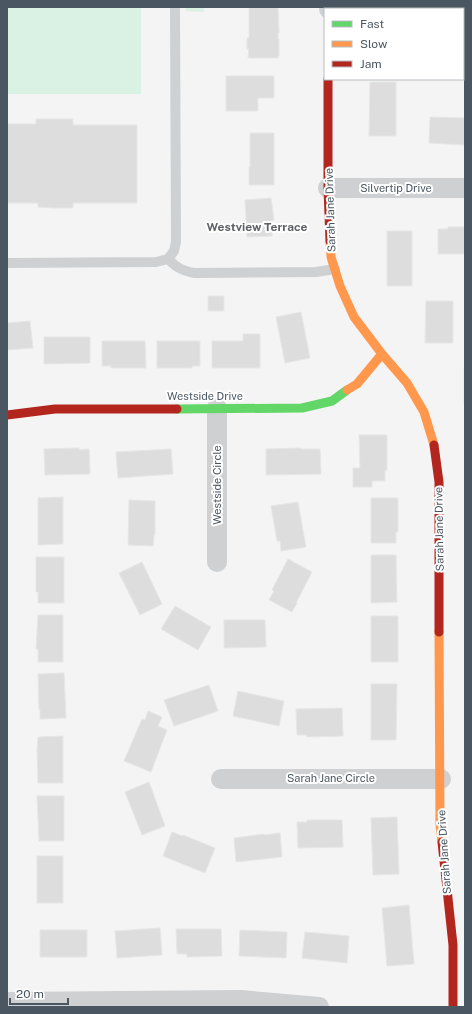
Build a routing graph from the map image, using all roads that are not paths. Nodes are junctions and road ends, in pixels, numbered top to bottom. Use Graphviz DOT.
graph roads {
  1 [pos="174,8"];
  2 [pos="328,80"];
  3 [pos="328,188"];
  4 [pos="465,188"];
  5 [pos="168,259"];
  6 [pos="7,263"];
  7 [pos="335,269"];
  8 [pos="382,354"];
  9 [pos="217,408"];
  10 [pos="7,415"];
  11 [pos="217,562"];
  12 [pos="221,779"];
  13 [pos="441,779"];
  14 [pos="7,1002"];
  15 [pos="319,1007"];
  16 [pos="453,1007"];
  1 -- 5 [label="lane"];
  2 -- 3 [label="street, Sarah Jane Drive"];
  3 -- 4 [label="street, Silvertip Drive"];
  3 -- 7 [label="street, Sarah Jane Drive"];
  5 -- 6 [label="lane"];
  5 -- 7 [label="lane"];
  7 -- 8 [label="street, Sarah Jane Drive"];
  8 -- 9 [label="street, Westside Drive"];
  8 -- 13 [label="street, Sarah Jane Drive"];
  9 -- 10 [label="street, Westside Drive"];
  9 -- 11 [label="street, Westside Circle"];
  12 -- 13 [label="street, Sarah Jane Circle"];
  13 -- 16 [label="street, Sarah Jane Drive"];
  14 -- 15 [label="street"];
}
